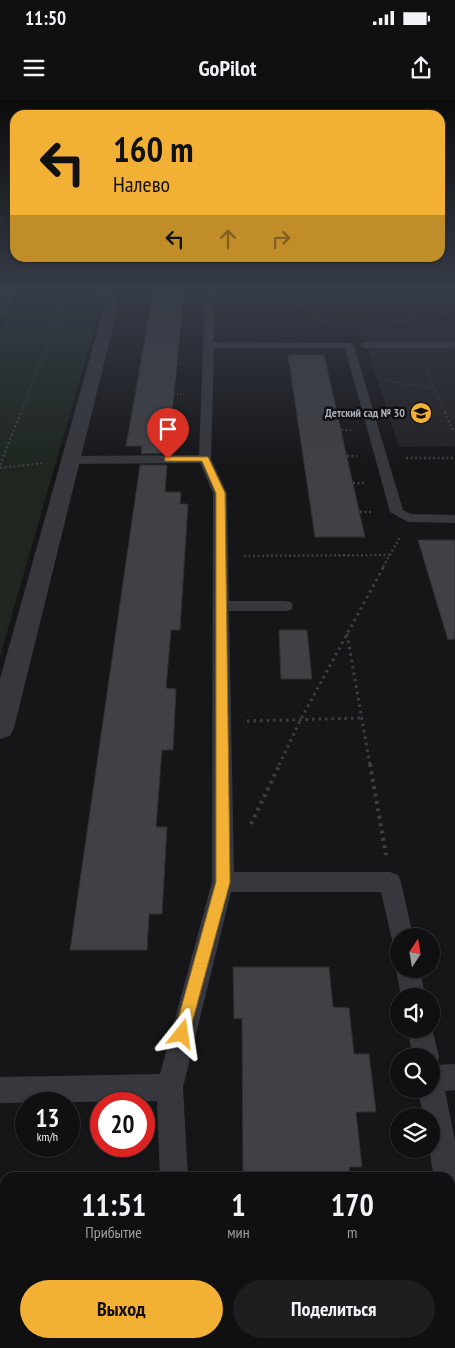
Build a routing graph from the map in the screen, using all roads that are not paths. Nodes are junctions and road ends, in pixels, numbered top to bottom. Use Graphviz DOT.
graph roads {
  1 [pos="99,351"];
  2 [pos="209,351"];
  3 [pos="351,351"];
  4 [pos="205,459"];
  5 [pos="71,460"];
  6 [pos="455,519"];
  7 [pos="221,606"];
  8 [pos="285,606"];
  9 [pos="0,728"];
  10 [pos="223,882"];
  11 [pos="399,928"];
  12 [pos="455,1077"];
  13 [pos="440,1078"];
  14 [pos="170,1087"];
  15 [pos="0,1090"];
  16 [pos="433,1098"];
  17 [pos="174,1172"];
  18 [pos="447,1172"];
  1 -- 5 [label="street"];
  2 -- 4 [label="lane"];
  3 -- 6 [label="lane"];
  4 -- 5 [label="lane"];
  4 -- 7 [label="lane"];
  5 -- 9 [label="street"];
  7 -- 8 [label="lane"];
  7 -- 10 [label="lane"];
  10 -- 11 [label="lane"];
  10 -- 14 [label="lane"];
  12 -- 13 [label="lane"];
  14 -- 15 [label="lane"];
  14 -- 17 [label="lane"];
  16 -- 18 [label="lane"];
}
